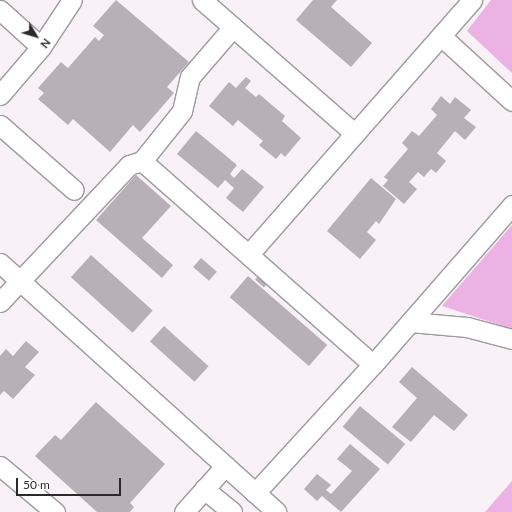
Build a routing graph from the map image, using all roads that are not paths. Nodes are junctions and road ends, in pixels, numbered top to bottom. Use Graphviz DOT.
graph roads {
  1 [pos="72,0"];
  2 [pos="472,0"];
  3 [pos="215,4"];
  4 [pos="0,10"];
  5 [pos="233,27"];
  6 [pos="441,36"];
  7 [pos="41,47"];
  8 [pos="0,95"];
  9 [pos="512,101"];
  10 [pos="0,125"];
  11 [pos="355,134"];
  12 [pos="142,161"];
  13 [pos="74,190"];
  14 [pos="512,205"];
  15 [pos="249,254"];
  16 [pos="0,263"];
  17 [pos="20,281"];
  18 [pos="0,302"];
  19 [pos="410,322"];
  20 [pos="512,339"];
  21 [pos="373,365"];
  22 [pos="0,466"];
  23 [pos="225,466"];
  24 [pos="204,489"];
  25 [pos="255,493"];
  26 [pos="55,512"];
  27 [pos="184,512"];
  28 [pos="232,512"];
  29 [pos="277,512"];
  1 -- 7 [label="street"];
  2 -- 6 [label="street"];
  3 -- 5 [label="street"];
  4 -- 7 [label="street"];
  5 -- 11 [label="street"];
  5 -- 12 [label="street"];
  6 -- 9 [label="street"];
  6 -- 11 [label="street"];
  7 -- 8 [label="street"];
  10 -- 13 [label="street"];
  11 -- 15 [label="street"];
  12 -- 15 [label="street"];
  12 -- 17 [label="street"];
  14 -- 19 [label="street"];
  15 -- 21 [label="street"];
  16 -- 17 [label="street"];
  17 -- 18 [label="street"];
  17 -- 23 [label="street"];
  19 -- 20 [label="street"];
  19 -- 21 [label="street"];
  21 -- 25 [label="street"];
  22 -- 26 [label="street"];
  23 -- 24 [label="street"];
  23 -- 25 [label="street"];
  24 -- 27 [label="street"];
  24 -- 28 [label="street"];
  25 -- 29 [label="street"];
}
